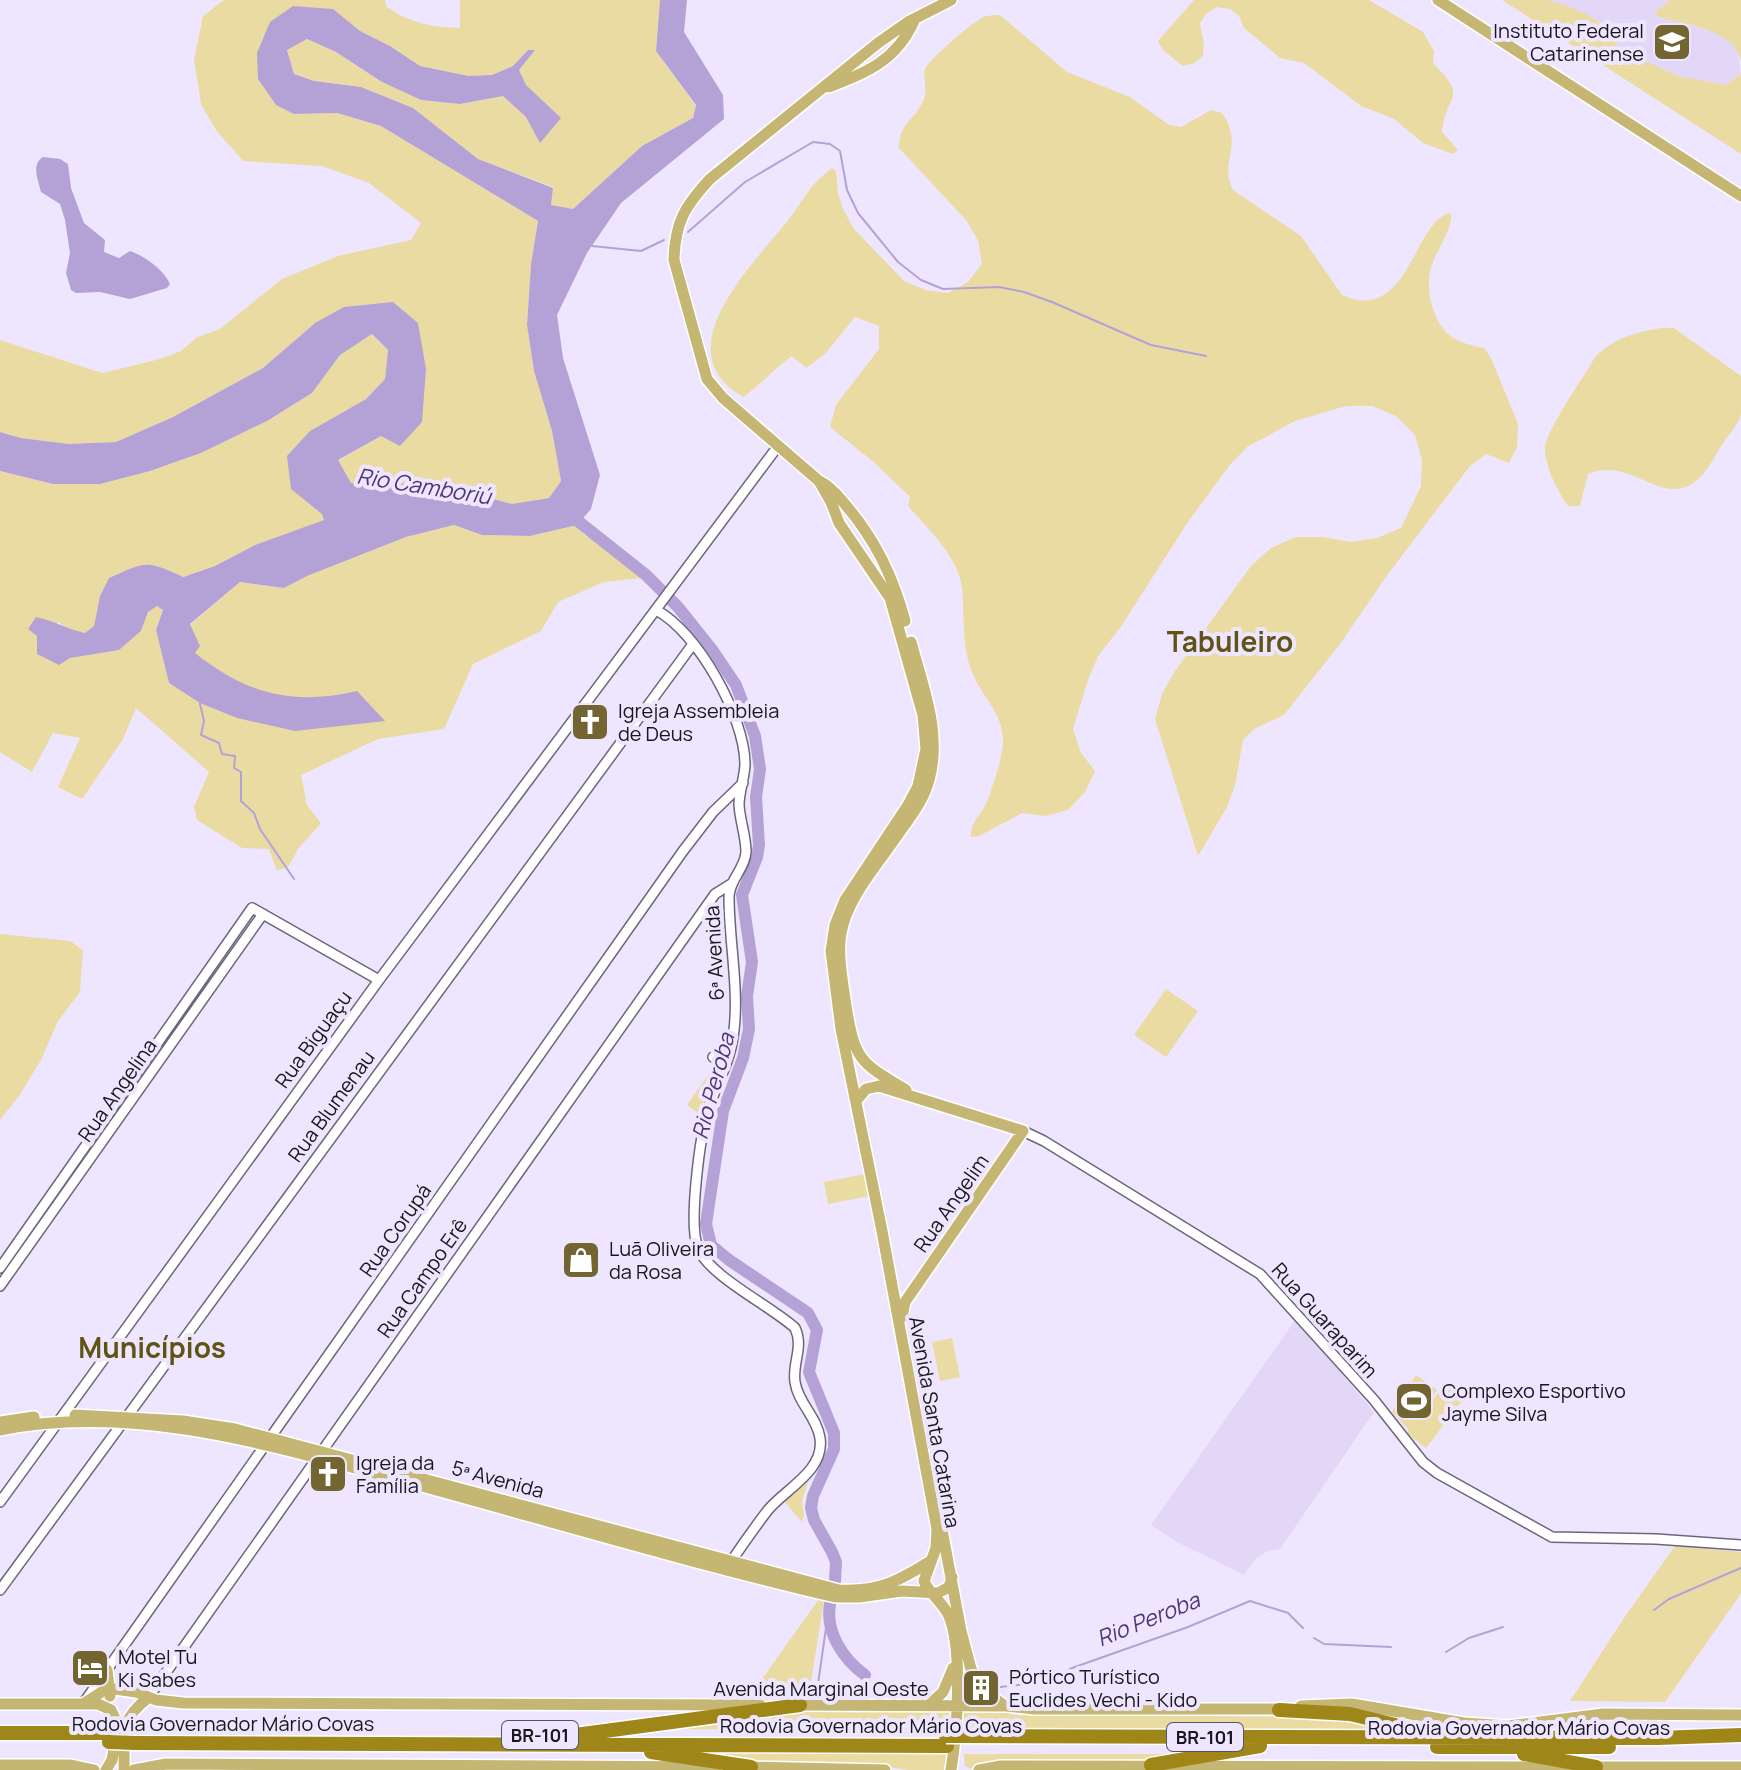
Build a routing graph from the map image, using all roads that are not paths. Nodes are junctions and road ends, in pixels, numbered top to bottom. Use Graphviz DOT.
graph roads {
  1 [pos="951,0"];
  2 [pos="1438,0"];
  3 [pos="914,21"];
  4 [pos="878,43"];
  5 [pos="888,56"];
  6 [pos="856,61"];
  7 [pos="866,73"];
  8 [pos="825,88"];
  9 [pos="1741,196"];
  10 [pos="778,446"];
  11 [pos="819,481"];
  12 [pos="856,517"];
  13 [pos="844,529"];
  14 [pos="879,550"];
  15 [pos="866,560"];
  16 [pos="659,606"];
  17 [pos="693,644"];
  18 [pos="743,783"];
  19 [pos="731,884"];
  20 [pos="263,914"];
  21 [pos="379,980"];
  22 [pos="713,1057"];
  23 [pos="725,1065"];
  24 [pos="866,1065"];
  25 [pos="920,1098"];
  26 [pos="856,1101"];
  27 [pos="1023,1131"];
  28 [pos="93,1145"];
  29 [pos="0,1268"];
  30 [pos="0,1286"];
  31 [pos="909,1296"];
  32 [pos="60,1419"];
  33 [pos="123,1420"];
  34 [pos="0,1422"];
  35 [pos="0,1430"];
  36 [pos="268,1441"];
  37 [pos="319,1455"];
  38 [pos="0,1502"];
  39 [pos="1741,1545"];
  40 [pos="930,1562"];
  41 [pos="729,1565"];
  42 [pos="952,1577"];
  43 [pos="0,1590"];
  44 [pos="933,1593"];
  45 [pos="956,1662"];
  46 [pos="107,1669"];
  47 [pos="108,1690"];
  48 [pos="136,1692"];
  49 [pos="148,1698"];
  50 [pos="0,1704"];
  51 [pos="83,1704"];
  52 [pos="800,1705"];
  53 [pos="927,1706"];
  54 [pos="956,1706"];
  55 [pos="1006,1706"];
  56 [pos="1279,1710"];
  57 [pos="1741,1715"];
  58 [pos="111,1732"];
  59 [pos="0,1733"];
  60 [pos="1741,1735"];
  61 [pos="1448,1737"];
  62 [pos="579,1740"];
  63 [pos="955,1741"];
  64 [pos="0,1742"];
  65 [pos="131,1743"];
  66 [pos="1741,1745"];
  67 [pos="1260,1746"];
  68 [pos="1500,1747"];
  69 [pos="0,1765"];
  70 [pos="1151,1765"];
  71 [pos="751,1767"];
  72 [pos="1596,1767"];
  73 [pos="1741,1767"];
  74 [pos="584,1768"];
  75 [pos="955,1768"];
  76 [pos="1631,1768"];
  77 [pos="136,1769"];
  78 [pos="94,1770"];
  79 [pos="106,1770"];
  80 [pos="124,1770"];
  81 [pos="885,1770"];
  82 [pos="979,1770"];
  1 -- 3 [label="main road, Avenida Santa Catarina"];
  2 -- 9 [label="main road"];
  3 -- 4 [label="main road, Avenida Santa Catarina"];
  3 -- 5 [label="main road, Avenida Santa Catarina"];
  4 -- 5 [label="main road"];
  4 -- 6 [label="main road, Avenida Santa Catarina"];
  5 -- 7 [label="main road, Avenida Santa Catarina"];
  6 -- 7 [label="main road"];
  6 -- 8 [label="main road, Avenida Santa Catarina"];
  7 -- 8 [label="main road, Avenida Santa Catarina"];
  8 -- 10 [label="main road, Avenida Santa Catarina"];
  10 -- 11 [label="main road, Avenida Santa Catarina"];
  10 -- 16 [label="street, Rua Biguaçu"];
  11 -- 12 [label="main road, Avenida Santa Catarina"];
  11 -- 13 [label="main road, Avenida Santa Catarina"];
  12 -- 13 [label="main road"];
  12 -- 14 [label="main road, Avenida Santa Catarina"];
  13 -- 15 [label="main road, Avenida Santa Catarina"];
  14 -- 15 [label="main road"];
  14 -- 24 [label="main road, Avenida Santa Catarina"];
  15 -- 26 [label="main road, Avenida Santa Catarina"];
  16 -- 17 [label="street, 6ª Avenida"];
  16 -- 21 [label="street, Rua Biguaçu"];
  17 -- 18 [label="street, 6ª Avenida"];
  17 -- 33 [label="street, Rua Blumenau"];
  18 -- 19 [label="street, 6ª Avenida"];
  18 -- 36 [label="street, Rua Corupá"];
  19 -- 23 [label="street, 6ª Avenida"];
  19 -- 37 [label="street, Rua Campo Erê"];
  20 -- 21 [label="street"];
  20 -- 28 [label="street, Rua Angelina"];
  20 -- 28 [label="street, Rua Angelina"];
  21 -- 32 [label="street, Rua Biguaçu"];
  22 -- 23 [label="street"];
  23 -- 41 [label="street, 6ª Avenida"];
  24 -- 25 [label="main road, Rua Guaraparim"];
  25 -- 26 [label="main road, Rua Guaraparim"];
  25 -- 27 [label="main road, Rua Guaraparim"];
  26 -- 40 [label="main road, Avenida Santa Catarina"];
  27 -- 31 [label="main road, Rua Angelim"];
  27 -- 39 [label="street, Rua Guaraparim"];
  28 -- 29 [label="street, Rua Angelina"];
  28 -- 30 [label="street, Rua Angelina"];
  31 -- 42 [label="main road, Avenida Santa Catarina"];
  32 -- 33 [label="main road, 5ª Avenida"];
  32 -- 34 [label="main road, 5ª Avenida"];
  32 -- 35 [label="main road, 5ª Avenida"];
  32 -- 38 [label="street, Rua Biguaçu"];
  33 -- 36 [label="main road, 5ª Avenida"];
  33 -- 43 [label="street, Rua Blumenau"];
  36 -- 37 [label="main road, 5ª Avenida"];
  36 -- 46 [label="street, Rua Corupá"];
  37 -- 41 [label="main road, 5ª Avenida"];
  37 -- 49 [label="street, Rua Campo Erê"];
  40 -- 41 [label="main road, 5ª Avenida"];
  40 -- 44 [label="main road, Avenida Santa Catarina"];
  41 -- 44 [label="main road, 5ª Avenida"];
  42 -- 44 [label="main road"];
  42 -- 55 [label="main road, Avenida Santa Catarina"];
  44 -- 45 [label="main road, Avenida Santa Catarina"];
  45 -- 53 [label="main road"];
  45 -- 54 [label="main road, Avenida Santa Catarina"];
  46 -- 47 [label="main road"];
  46 -- 48 [label="main road"];
  46 -- 51 [label="street, Rua Corupá"];
  47 -- 48 [label="main road, Avenida Marginal Oeste"];
  47 -- 51 [label="main road"];
  47 -- 58 [label="main road"];
  48 -- 49 [label="main road, Avenida Marginal Oeste"];
  49 -- 52 [label="main road, Avenida Marginal Oeste"];
  49 -- 65 [label="main road"];
  50 -- 51 [label="main road"];
  51 -- 58 [label="main road"];
  52 -- 53 [label="main road, Avenida Marginal Oeste"];
  52 -- 62 [label="highway"];
  53 -- 54 [label="main road, Avenida Marginal Oeste"];
  54 -- 55 [label="main road, Avenida Marginal Oeste"];
  54 -- 63 [label="main road, Avenida Santa Catarina"];
  55 -- 56 [label="main road, Avenida Marginal Oeste"];
  56 -- 57 [label="main road, Avenida Marginal Oeste"];
  56 -- 61 [label="highway"];
  58 -- 59 [label="highway, Rodovia Governador Mário Covas / BR-101"];
  58 -- 64 [label="highway, Rodovia Governador Mário Covas / BR-101"];
  58 -- 65 [label="highway, Rodovia Governador Mário Covas / BR-101, bridge"];
  58 -- 79 [label="main road"];
  60 -- 61 [label="highway, Rodovia Governador Mário Covas / BR-101"];
  61 -- 63 [label="highway, Rodovia Governador Mário Covas / BR-101"];
  62 -- 63 [label="highway, Rodovia Governador Mário Covas / BR-101"];
  62 -- 65 [label="highway, Rodovia Governador Mário Covas / BR-101"];
  62 -- 71 [label="highway"];
  63 -- 67 [label="highway, Rodovia Governador Mário Covas / BR-101"];
  63 -- 75 [label="main road, Avenida Santa Catarina"];
  65 -- 77 [label="main road"];
  65 -- 80 [label="main road"];
  66 -- 68 [label="highway, Rodovia Governador Mário Covas / BR-101"];
  67 -- 68 [label="highway, Rodovia Governador Mário Covas / BR-101"];
  67 -- 70 [label="highway"];
  68 -- 72 [label="highway"];
  69 -- 78 [label="main road"];
  70 -- 72 [label="main road"];
  70 -- 82 [label="main road"];
  71 -- 74 [label="main road"];
  71 -- 81 [label="main road"];
  72 -- 76 [label="main road"];
  73 -- 76 [label="main road"];
  74 -- 77 [label="main road"];
}
